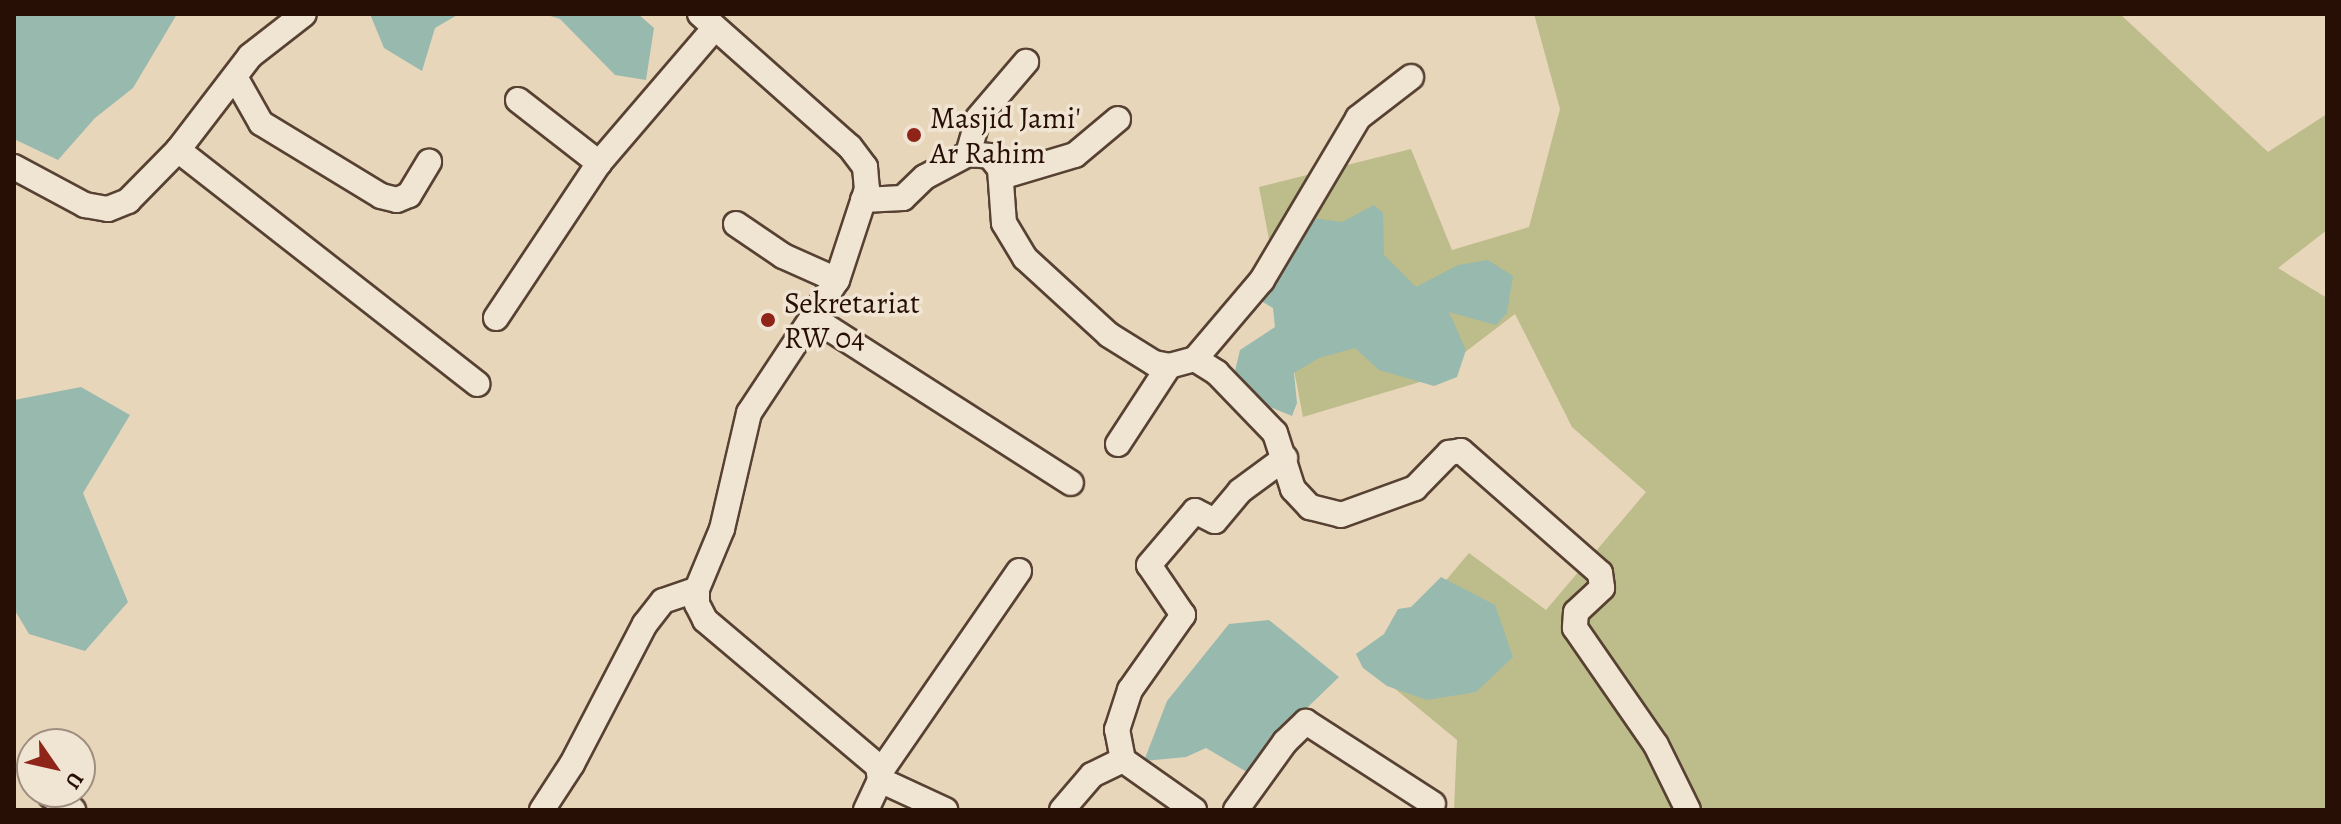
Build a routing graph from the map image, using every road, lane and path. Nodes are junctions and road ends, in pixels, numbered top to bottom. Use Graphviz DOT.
graph roads {
  1 [pos="304,14"];
  2 [pos="708,27"];
  3 [pos="1026,62"];
  4 [pos="235,77"];
  5 [pos="1411,77"];
  6 [pos="518,100"];
  7 [pos="1118,119"];
  8 [pos="178,150"];
  9 [pos="968,154"];
  10 [pos="429,162"];
  11 [pos="599,163"];
  12 [pos="14,167"];
  13 [pos="1001,177"];
  14 [pos="863,200"];
  15 [pos="736,224"];
  16 [pos="837,280"];
  17 [pos="496,318"];
  18 [pos="813,318"];
  19 [pos="1195,359"];
  20 [pos="1169,366"];
  21 [pos="478,384"];
  22 [pos="1118,444"];
  23 [pos="1285,458"];
  24 [pos="1071,483"];
  25 [pos="1019,571"];
  26 [pos="697,589"];
  27 [pos="1123,760"];
  28 [pos="880,776"];
  29 [pos="1436,808"];
  30 [pos="542,810"];
  31 [pos="866,810"];
  32 [pos="945,810"];
  33 [pos="1062,810"];
  34 [pos="1194,810"];
  35 [pos="1236,810"];
  36 [pos="1688,810"];
  1 -- 4 [label="street"];
  2 -- 11 [label="street"];
  2 -- 14 [label="street"];
  3 -- 9 [label="street"];
  4 -- 8 [label="street"];
  4 -- 10 [label="street"];
  5 -- 19 [label="street"];
  6 -- 11 [label="street"];
  7 -- 13 [label="street"];
  8 -- 12 [label="street"];
  8 -- 21 [label="street"];
  9 -- 13 [label="street"];
  9 -- 14 [label="street"];
  11 -- 17 [label="street"];
  13 -- 20 [label="street"];
  14 -- 16 [label="street"];
  15 -- 16 [label="street"];
  16 -- 18 [label="street"];
  18 -- 24 [label="street"];
  18 -- 26 [label="street"];
  19 -- 20 [label="street"];
  19 -- 23 [label="street"];
  20 -- 22 [label="street"];
  23 -- 27 [label="street"];
  23 -- 36 [label="street"];
  25 -- 28 [label="street"];
  26 -- 28 [label="street"];
  26 -- 30 [label="street"];
  27 -- 33 [label="street"];
  27 -- 34 [label="street"];
  28 -- 31 [label="street"];
  28 -- 32 [label="street"];
  29 -- 35 [label="street"];
}
